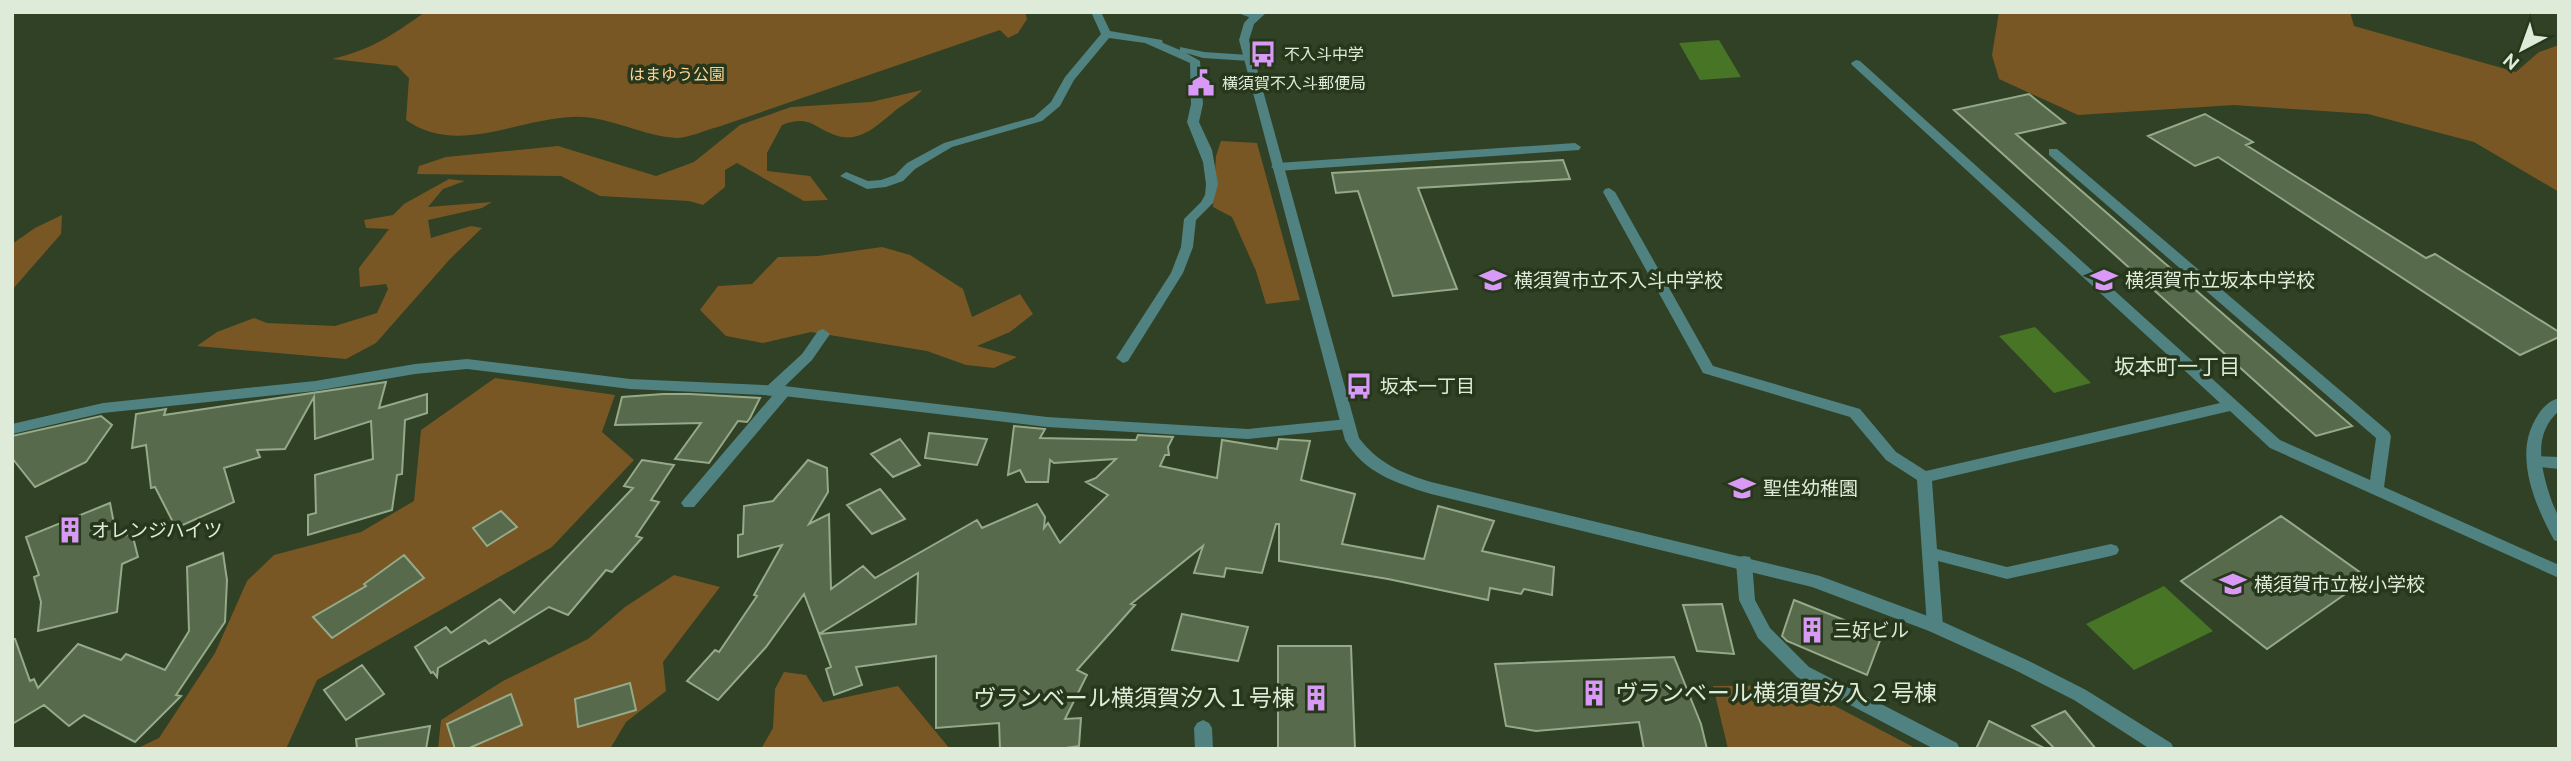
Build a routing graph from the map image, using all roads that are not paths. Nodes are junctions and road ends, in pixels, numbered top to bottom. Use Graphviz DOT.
graph roads {
  1 [pos="1096,12"];
  2 [pos="1252,14"];
  3 [pos="1106,34"];
  4 [pos="1149,40"];
  5 [pos="1249,58"];
  6 [pos="1856,63"];
  7 [pos="1575,147"];
  8 [pos="2053,152"];
  9 [pos="1277,167"];
  10 [pos="846,176"];
  11 [pos="1609,192"];
  12 [pos="823,334"];
  13 [pos="1123,358"];
  14 [pos="777,391"];
  15 [pos="2559,403"];
  16 [pos="2233,405"];
  17 [pos="1348,424"];
  18 [pos="12,429"];
  19 [pos="2533,462"];
  20 [pos="2559,463"];
  21 [pos="1924,477"];
  22 [pos="2376,489"];
  23 [pos="689,503"];
  24 [pos="2559,536"];
  25 [pos="2111,550"];
  26 [pos="1930,553"];
  27 [pos="1744,562"];
  28 [pos="2559,572"];
  29 [pos="1935,626"];
  30 [pos="1203,728"];
  31 [pos="1204,749"];
  32 [pos="1951,749"];
  33 [pos="2165,749"];
  1 -- 3 [label="street"];
  2 -- 5 [label="street"];
  3 -- 4 [label="street"];
  3 -- 10 [label="street"];
  4 -- 5 [label="street"];
  4 -- 13 [label="street"];
  5 -- 9 [label="street"];
  6 -- 16 [label="street"];
  7 -- 9 [label="street"];
  8 -- 22 [label="street"];
  9 -- 17 [label="street"];
  11 -- 21 [label="street"];
  12 -- 14 [label="street"];
  14 -- 17 [label="street"];
  14 -- 18 [label="street"];
  14 -- 23 [label="street"];
  15 -- 19 [label="street"];
  16 -- 21 [label="street"];
  16 -- 22 [label="street"];
  17 -- 27 [label="street"];
  19 -- 20 [label="street"];
  19 -- 24 [label="street"];
  21 -- 26 [label="street"];
  22 -- 28 [label="street"];
  25 -- 26 [label="street"];
  26 -- 29 [label="street"];
  27 -- 29 [label="street"];
  27 -- 32 [label="street"];
  29 -- 33 [label="street"];
  30 -- 31 [label="street"];
}
